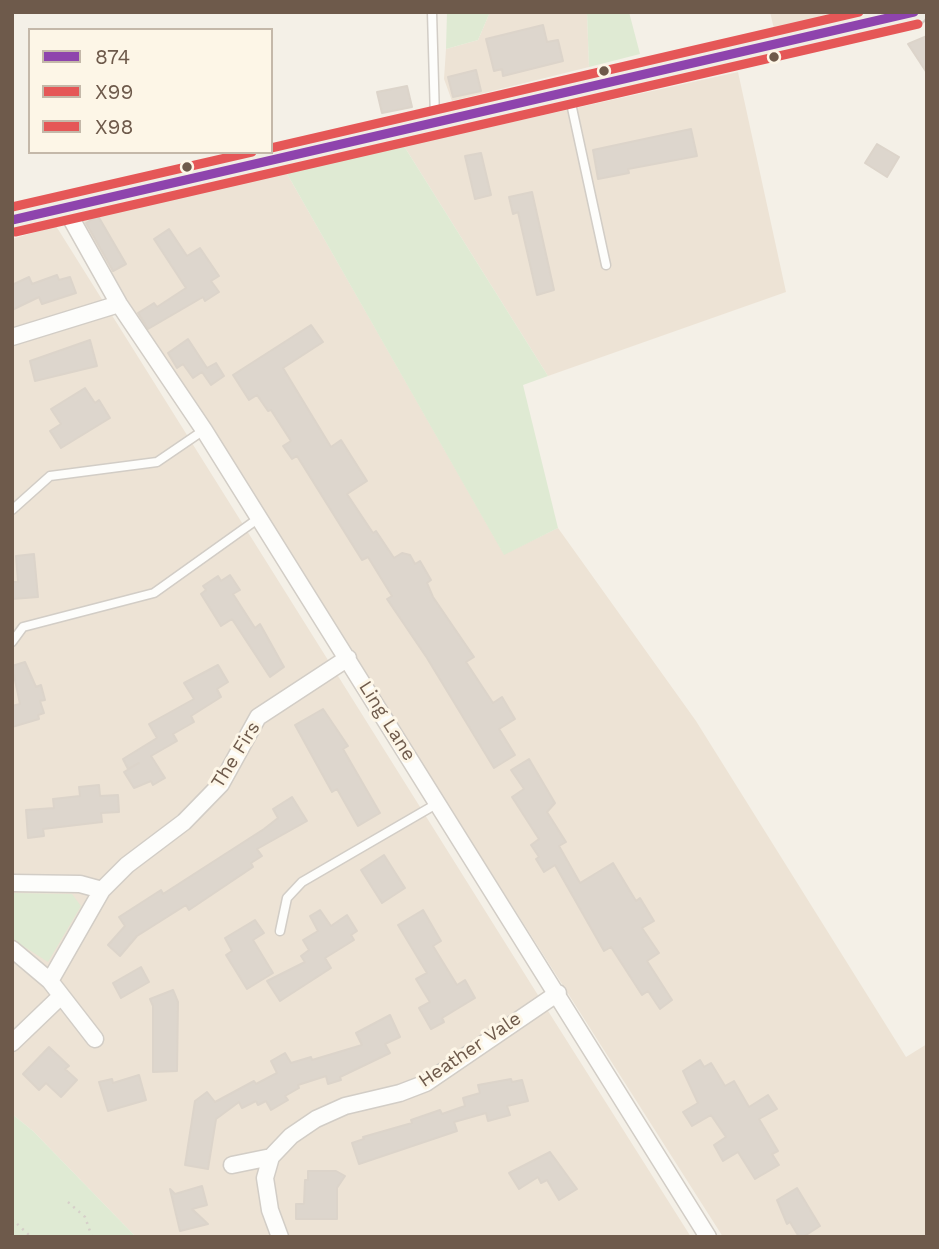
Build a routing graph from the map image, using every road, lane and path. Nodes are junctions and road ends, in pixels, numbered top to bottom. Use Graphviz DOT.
graph roads {
  1 [pos="432,12"];
  2 [pos="900,14"];
  3 [pos="568,91"];
  4 [pos="436,122"];
  5 [pos="64,206"];
  6 [pos="12,220"];
  7 [pos="606,265"];
  8 [pos="119,304"];
  9 [pos="12,337"];
  10 [pos="204,430"];
  11 [pos="12,510"];
  12 [pos="259,517"];
  13 [pos="12,642"];
  14 [pos="348,658"];
  15 [pos="438,803"];
  16 [pos="12,883"];
  17 [pos="102,890"];
  18 [pos="280,931"];
  19 [pos="12,949"];
  20 [pos="50,981"];
  21 [pos="558,993"];
  22 [pos="61,996"];
  23 [pos="95,1039"];
  24 [pos="12,1043"];
  25 [pos="271,1157"];
  26 [pos="232,1166"];
  27 [pos="68,1202"];
  28 [pos="12,1219"];
  29 [pos="31,1237"];
  30 [pos="92,1237"];
  31 [pos="280,1237"];
  32 [pos="708,1237"];
  1 -- 4 [label="lane"];
  2 -- 3 [label="main road"];
  3 -- 4 [label="main road"];
  3 -- 7 [label="lane"];
  4 -- 5 [label="main road"];
  5 -- 6 [label="main road"];
  5 -- 8 [label="street, Ling Lane"];
  8 -- 9 [label="street"];
  8 -- 10 [label="street, Ling Lane"];
  10 -- 11 [label="lane"];
  10 -- 12 [label="street, Ling Lane"];
  12 -- 13 [label="lane"];
  12 -- 14 [label="street, Ling Lane"];
  14 -- 15 [label="street, Ling Lane"];
  14 -- 17 [label="street, The Firs"];
  15 -- 18 [label="lane"];
  15 -- 21 [label="street, Ling Lane"];
  16 -- 17 [label="street"];
  17 -- 20 [label="street, The Firs"];
  19 -- 20 [label="street"];
  20 -- 22 [label="street"];
  21 -- 25 [label="street, Heather Vale"];
  21 -- 32 [label="street, Ling Lane"];
  22 -- 23 [label="street"];
  22 -- 24 [label="street"];
  25 -- 26 [label="street"];
  25 -- 31 [label="street"];
  27 -- 30 [label="path"];
  28 -- 29 [label="path"];
}
